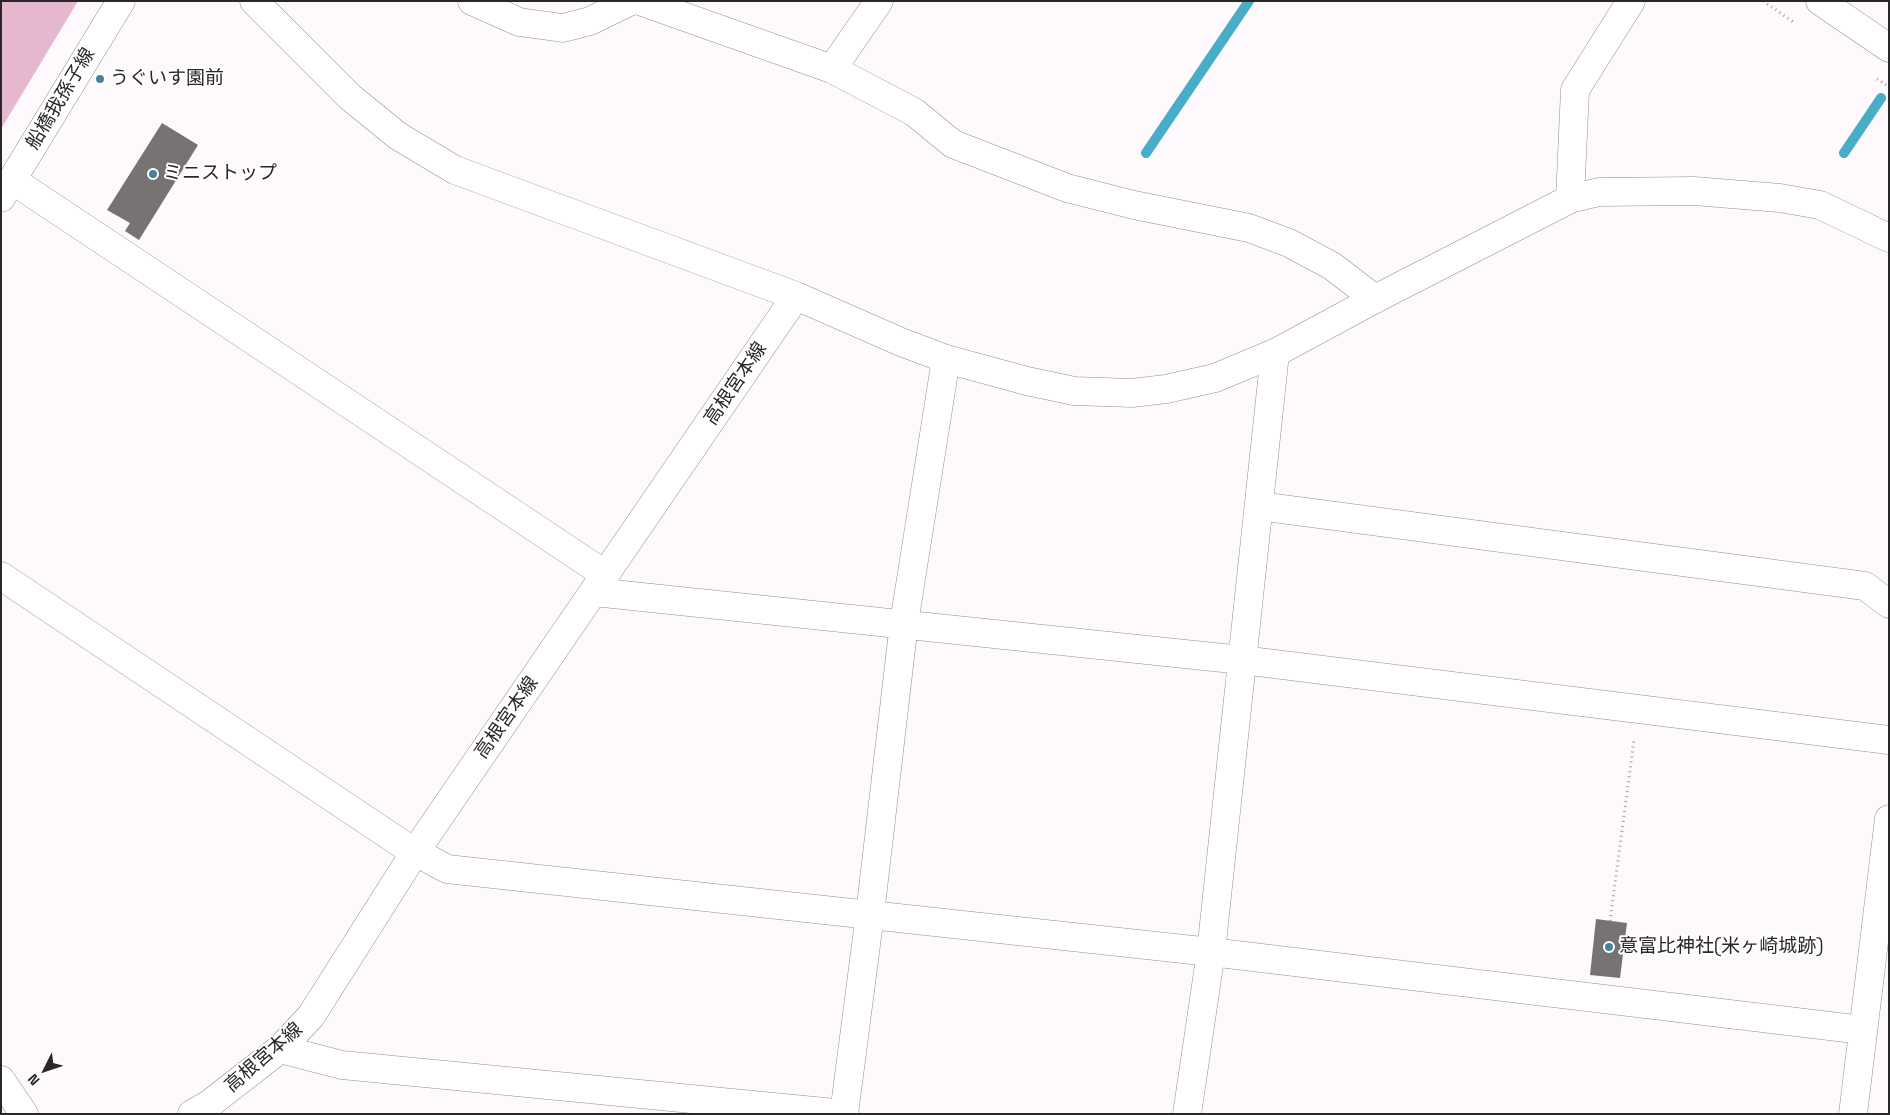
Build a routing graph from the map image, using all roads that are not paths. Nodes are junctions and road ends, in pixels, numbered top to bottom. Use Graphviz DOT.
graph roads {
  1 [pos="121,1"];
  2 [pos="254,1"];
  3 [pos="472,1"];
  4 [pos="631,1"];
  5 [pos="640,1"];
  6 [pos="880,1"];
  7 [pos="1631,1"];
  8 [pos="1820,1"];
  9 [pos="1889,48"];
  10 [pos="832,69"];
  11 [pos="7,189"];
  12 [pos="1570,199"];
  13 [pos="1889,238"];
  14 [pos="796,296"];
  15 [pos="1375,299"];
  16 [pos="1275,353"];
  17 [pos="946,359"];
  18 [pos="1259,506"];
  19 [pos="1,576"];
  20 [pos="600,584"];
  21 [pos="1889,604"];
  22 [pos="904,623"];
  23 [pos="1242,660"];
  24 [pos="1889,740"];
  25 [pos="1889,819"];
  26 [pos="415,852"];
  27 [pos="870,914"];
  28 [pos="1211,952"];
  29 [pos="1863,1030"];
  30 [pos="280,1049"];
  31 [pos="1,1080"];
  32 [pos="24,1114"];
  33 [pos="192,1114"];
  34 [pos="844,1114"];
  35 [pos="1186,1114"];
  36 [pos="1853,1114"];
  1 -- 11 [label="street, 船橋我孫子線"];
  2 -- 14 [label="street"];
  3 -- 4 [label="street"];
  5 -- 10 [label="street"];
  6 -- 10 [label="street"];
  7 -- 12 [label="street"];
  8 -- 9 [label="street"];
  10 -- 15 [label="street"];
  11 -- 20 [label="street"];
  12 -- 13 [label="street"];
  12 -- 15 [label="street"];
  14 -- 17 [label="street"];
  14 -- 20 [label="street, 高根宮本線"];
  15 -- 16 [label="street"];
  16 -- 17 [label="street"];
  16 -- 18 [label="street"];
  17 -- 22 [label="street"];
  18 -- 21 [label="street"];
  18 -- 23 [label="street"];
  19 -- 26 [label="street"];
  20 -- 22 [label="street"];
  20 -- 26 [label="street, 高根宮本線"];
  22 -- 23 [label="street"];
  22 -- 27 [label="street"];
  23 -- 24 [label="street"];
  23 -- 28 [label="street"];
  25 -- 29 [label="street"];
  26 -- 27 [label="street"];
  26 -- 30 [label="street, 高根宮本線"];
  27 -- 28 [label="street"];
  27 -- 34 [label="street"];
  28 -- 29 [label="street"];
  28 -- 35 [label="street"];
  29 -- 36 [label="street"];
  30 -- 33 [label="street, 高根宮本線"];
  30 -- 34 [label="street"];
  31 -- 32 [label="street"];
}
